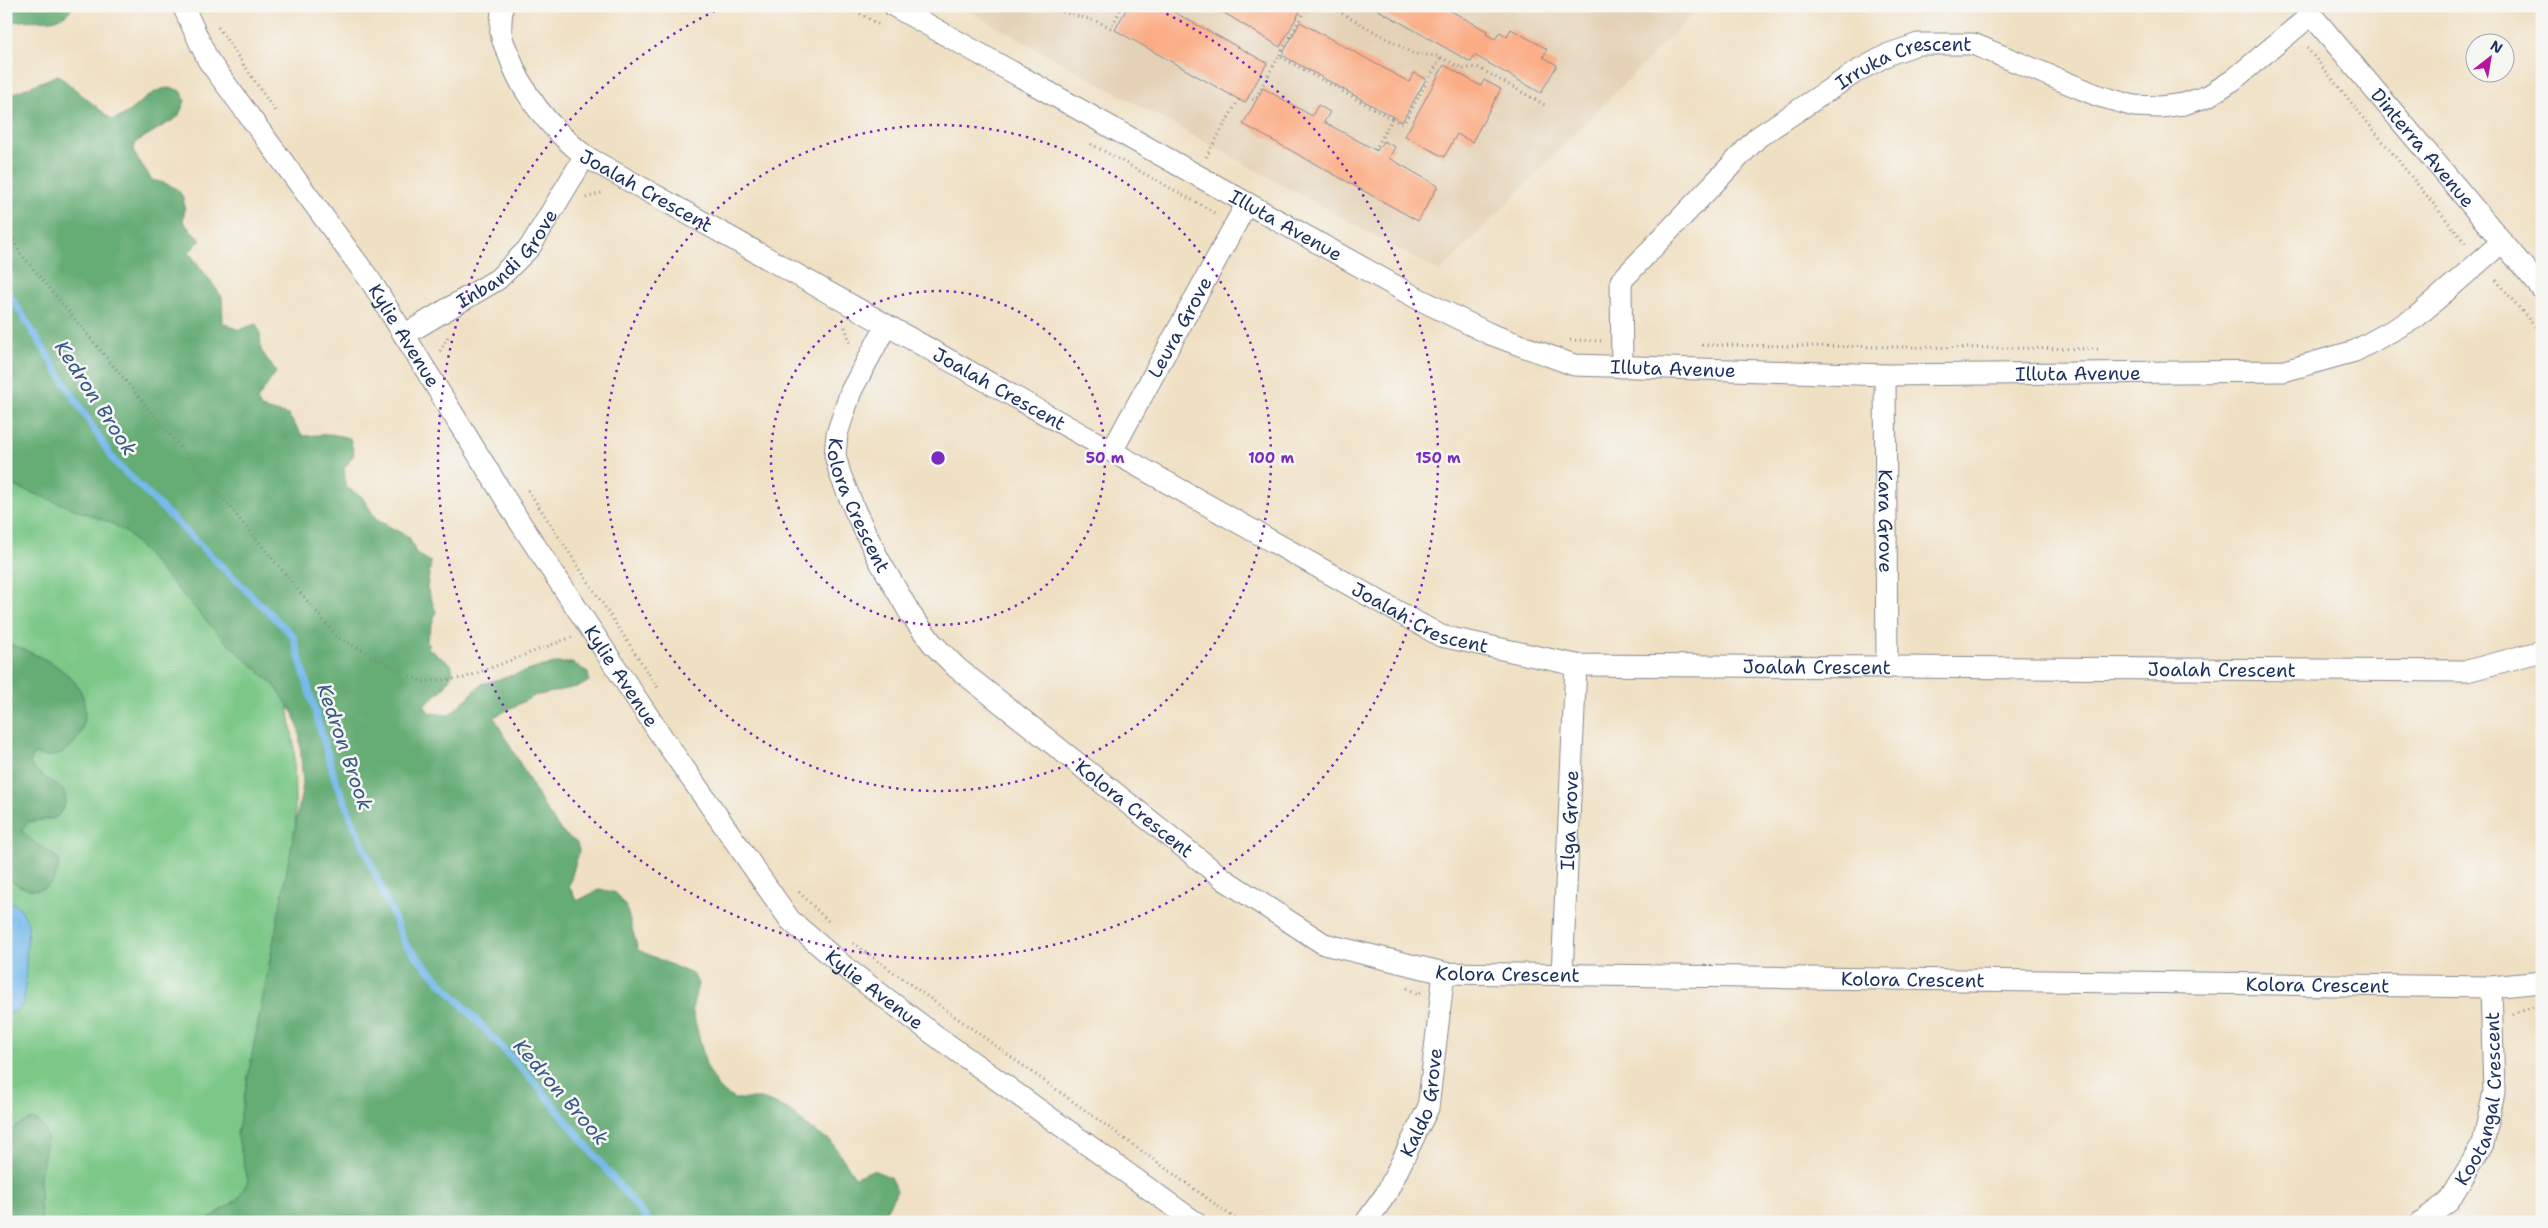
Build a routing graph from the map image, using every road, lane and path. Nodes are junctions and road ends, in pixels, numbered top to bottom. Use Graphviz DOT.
graph roads {
  1 [pos="183,6"];
  2 [pos="502,6"];
  3 [pos="894,6"];
  4 [pos="1049,6"];
  5 [pos="1122,6"];
  6 [pos="1307,6"];
  7 [pos="1329,6"];
  8 [pos="2272,6"];
  9 [pos="2308,11"];
  10 [pos="2278,13"];
  11 [pos="213,19"];
  12 [pos="2307,48"];
  13 [pos="1279,56"];
  14 [pos="1442,58"];
  15 [pos="1248,97"];
  16 [pos="1239,99"];
  17 [pos="1546,105"];
  18 [pos="280,118"];
  19 [pos="1392,120"];
  20 [pos="1375,150"];
  21 [pos="1197,153"];
  22 [pos="584,156"];
  23 [pos="1206,158"];
  24 [pos="1214,162"];
  25 [pos="1248,203"];
  26 [pos="6,227"];
  27 [pos="2502,242"];
  28 [pos="2460,250"];
  29 [pos="2496,280"];
  30 [pos="2542,289"];
  31 [pos="886,326"];
  32 [pos="412,330"];
  33 [pos="2542,335"];
  34 [pos="1567,340"];
  35 [pos="1622,345"];
  36 [pos="1701,345"];
  37 [pos="2107,350"];
  38 [pos="438,354"];
  39 [pos="1622,367"];
  40 [pos="1885,375"];
  41 [pos="1112,450"];
  42 [pos="525,486"];
  43 [pos="591,630"];
  44 [pos="2542,651"];
  45 [pos="1576,665"];
  46 [pos="1887,668"];
  47 [pos="661,692"];
  48 [pos="793,886"];
  49 [pos="834,927"];
  50 [pos="848,940"];
  51 [pos="1444,973"];
  52 [pos="1562,975"];
  53 [pos="2542,982"];
  54 [pos="2492,987"];
  55 [pos="2542,1004"];
  56 [pos="2513,1014"];
  57 [pos="1195,1222"];
  58 [pos="1240,1222"];
  59 [pos="1366,1222"];
  60 [pos="2422,1222"];
  1 -- 32 [label="street, Kylie Avenue"];
  2 -- 22 [label="street, Joalah Crescent"];
  3 -- 25 [label="street, Illuta Avenue"];
  4 -- 5 [label="path"];
  6 -- 13 [label="path"];
  7 -- 14 [label="path"];
  8 -- 10 [label="path"];
  9 -- 27 [label="street, Dinterra Avenue"];
  9 -- 35 [label="street, Irruka Crescent"];
  11 -- 18 [label="path"];
  12 -- 28 [label="path"];
  13 -- 15 [label="path"];
  13 -- 19 [label="path"];
  14 -- 17 [label="path"];
  14 -- 19 [label="path"];
  16 -- 23 [label="path"];
  19 -- 20 [label="path"];
  21 -- 23 [label="path"];
  22 -- 31 [label="street, Joalah Crescent"];
  22 -- 32 [label="street, Inbandi Grove"];
  23 -- 24 [label="path"];
  25 -- 39 [label="street, Illuta Avenue"];
  25 -- 41 [label="street, Leura Grove"];
  26 -- 43 [label="path"];
  27 -- 30 [label="street, Dinterra Avenue"];
  27 -- 40 [label="street, Illuta Avenue"];
  29 -- 33 [label="path"];
  31 -- 41 [label="street, Joalah Crescent"];
  31 -- 51 [label="street, Kolora Crescent"];
  32 -- 38 [label="path"];
  32 -- 43 [label="street, Kylie Avenue"];
  34 -- 35 [label="path"];
  35 -- 39 [label="street, Irruka Crescent"];
  36 -- 37 [label="path"];
  39 -- 40 [label="street, Illuta Avenue"];
  40 -- 46 [label="street, Kara Grove"];
  41 -- 45 [label="street, Joalah Crescent"];
  42 -- 47 [label="path"];
  43 -- 57 [label="street, Kylie Avenue"];
  44 -- 46 [label="street, Joalah Crescent"];
  45 -- 46 [label="street, Joalah Crescent"];
  45 -- 52 [label="street, Ilga Grove"];
  48 -- 49 [label="path"];
  50 -- 58 [label="path"];
  51 -- 52 [label="street, Kolora Crescent"];
  51 -- 59 [label="street, Kaldo Grove"];
  52 -- 54 [label="street, Kolora Crescent"];
  53 -- 54 [label="street, Kolora Crescent"];
  54 -- 60 [label="street, Kootangal Crescent"];
  55 -- 56 [label="path"];
}
